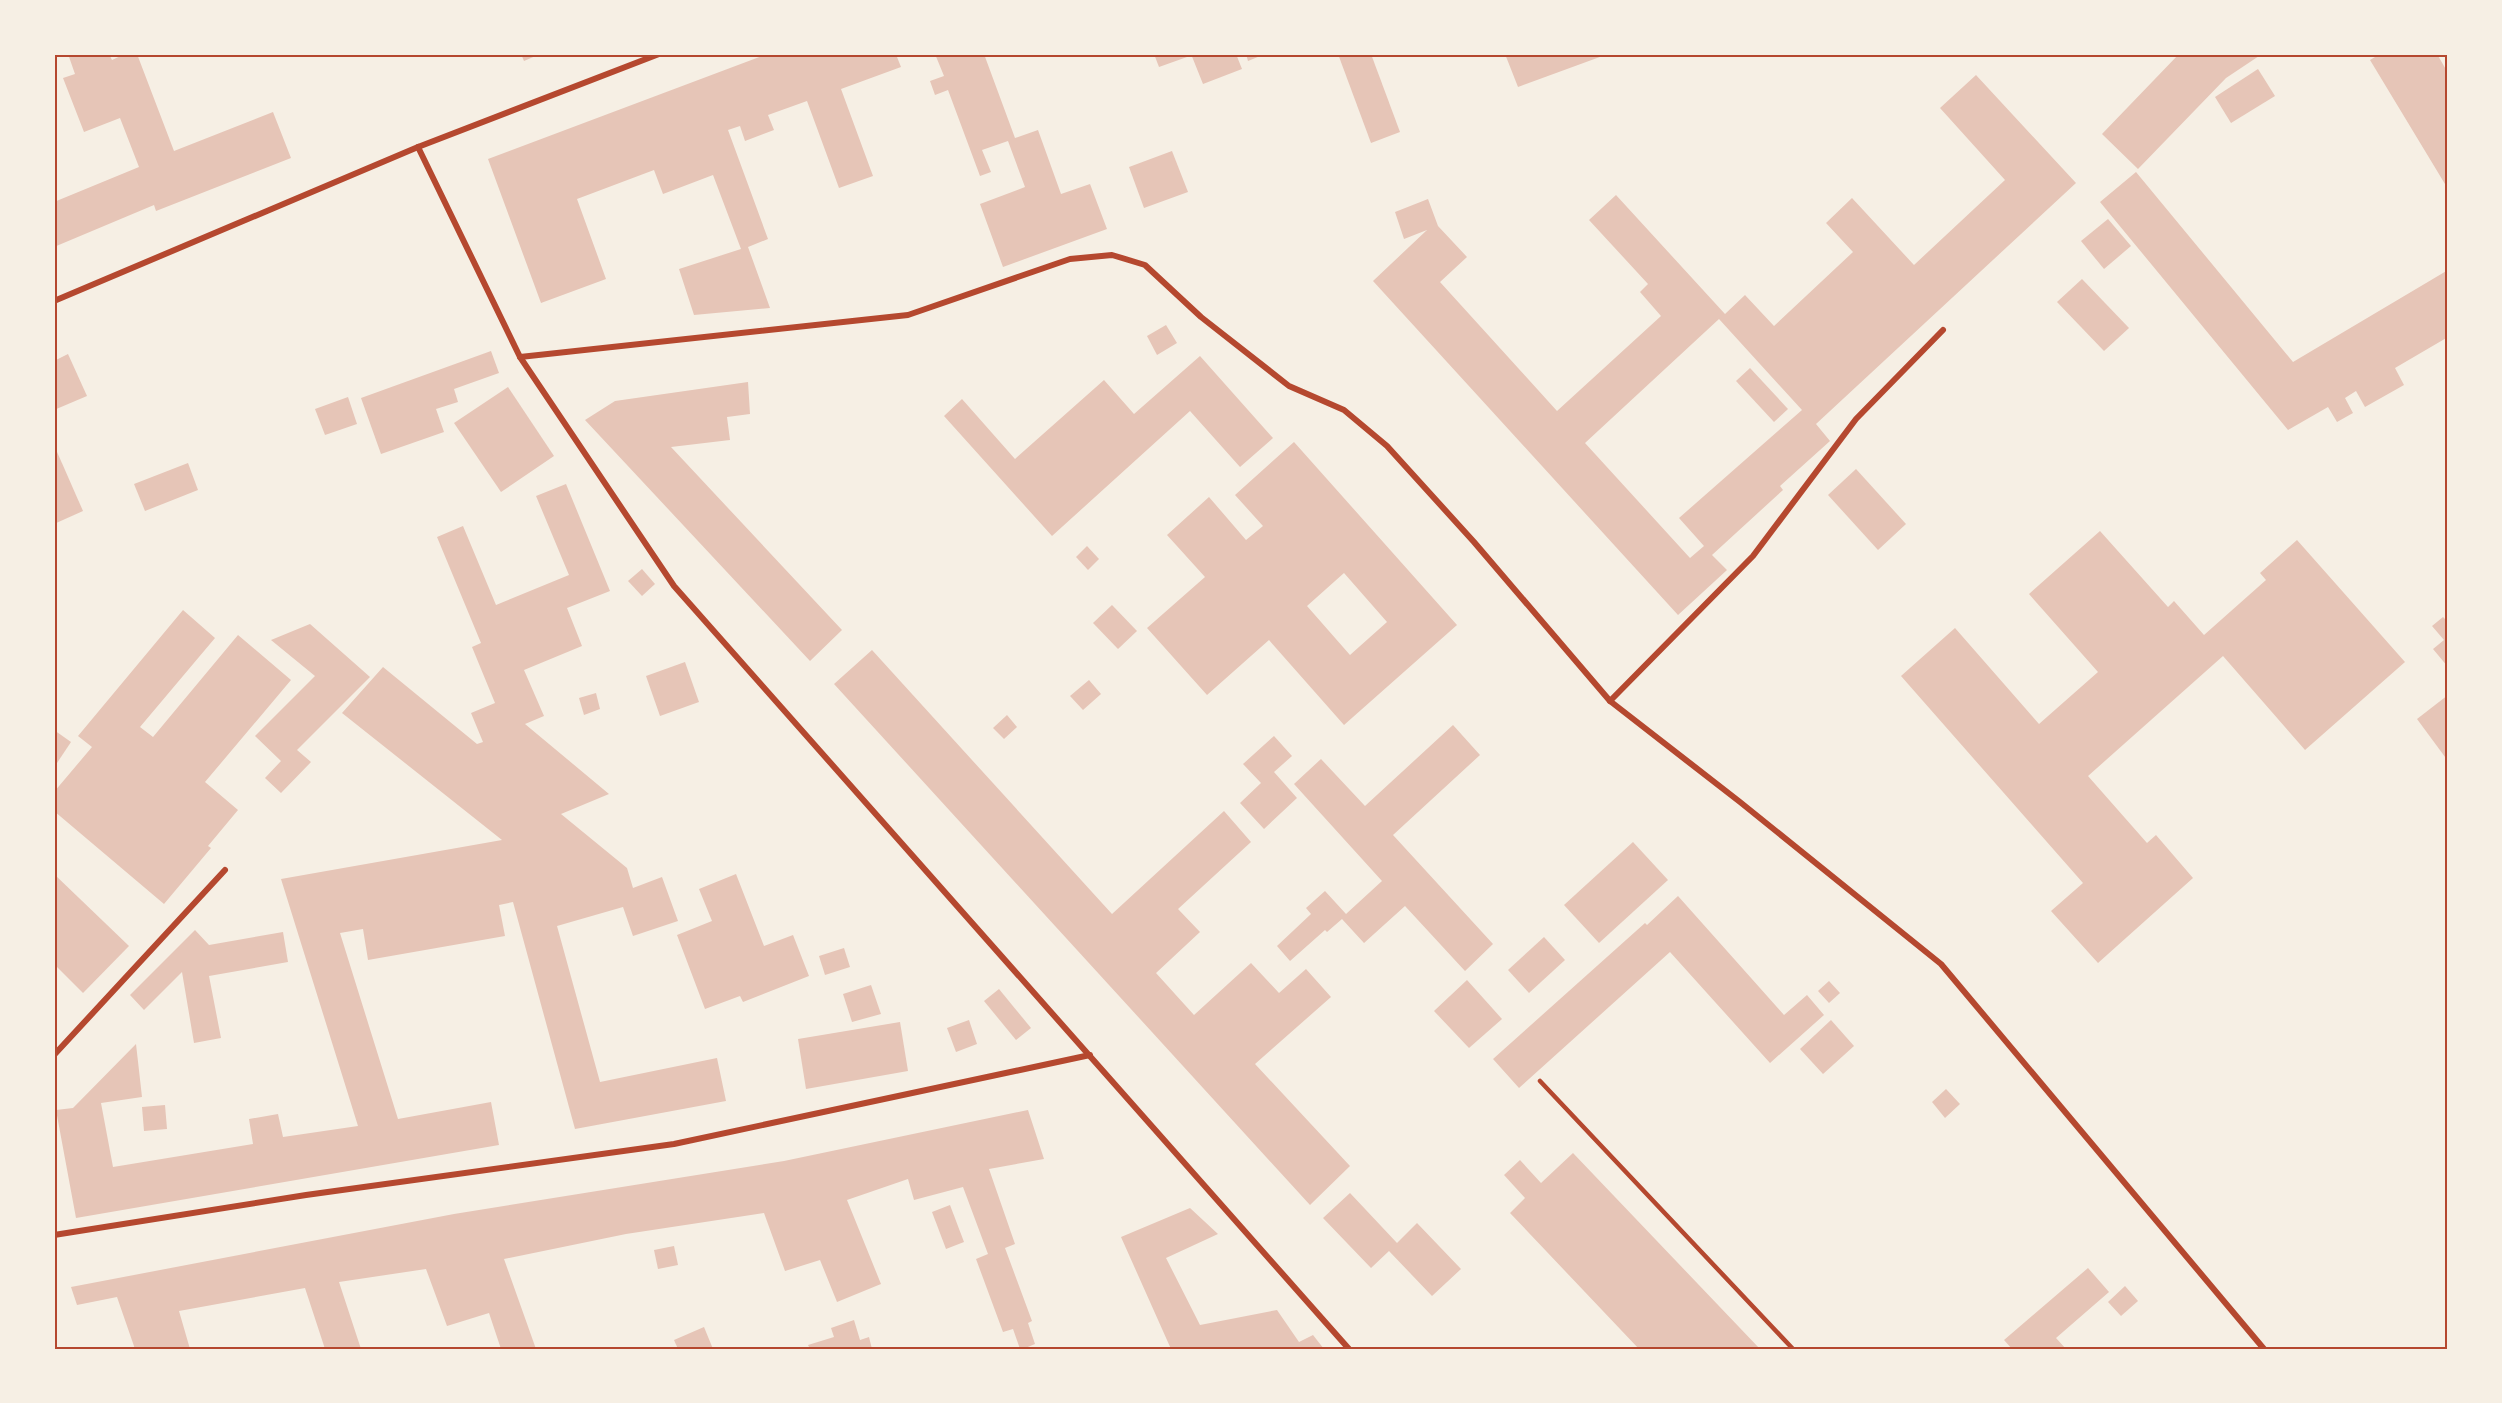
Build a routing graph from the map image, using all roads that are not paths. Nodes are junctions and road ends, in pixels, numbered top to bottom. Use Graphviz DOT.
graph roads {
  1 [pos="659,54"];
  2 [pos="418,147"];
  3 [pos="54,301"];
  4 [pos="1943,330"];
  5 [pos="520,357"];
  6 [pos="1610,701"];
  7 [pos="225,870"];
  8 [pos="54,1055"];
  9 [pos="1090,1055"];
  10 [pos="1540,1082"];
  11 [pos="54,1235"];
  12 [pos="1349,1349"];
  13 [pos="1793,1349"];
  14 [pos="2264,1349"];
  1 -- 2 [label="street"];
  2 -- 3 [label="street"];
  2 -- 5 [label="street"];
  4 -- 6 [label="street"];
  5 -- 6 [label="street"];
  5 -- 9 [label="street"];
  6 -- 14 [label="street"];
  7 -- 8 [label="street"];
  9 -- 11 [label="street"];
  9 -- 12 [label="street"];
  10 -- 13 [label="lane"];
}
